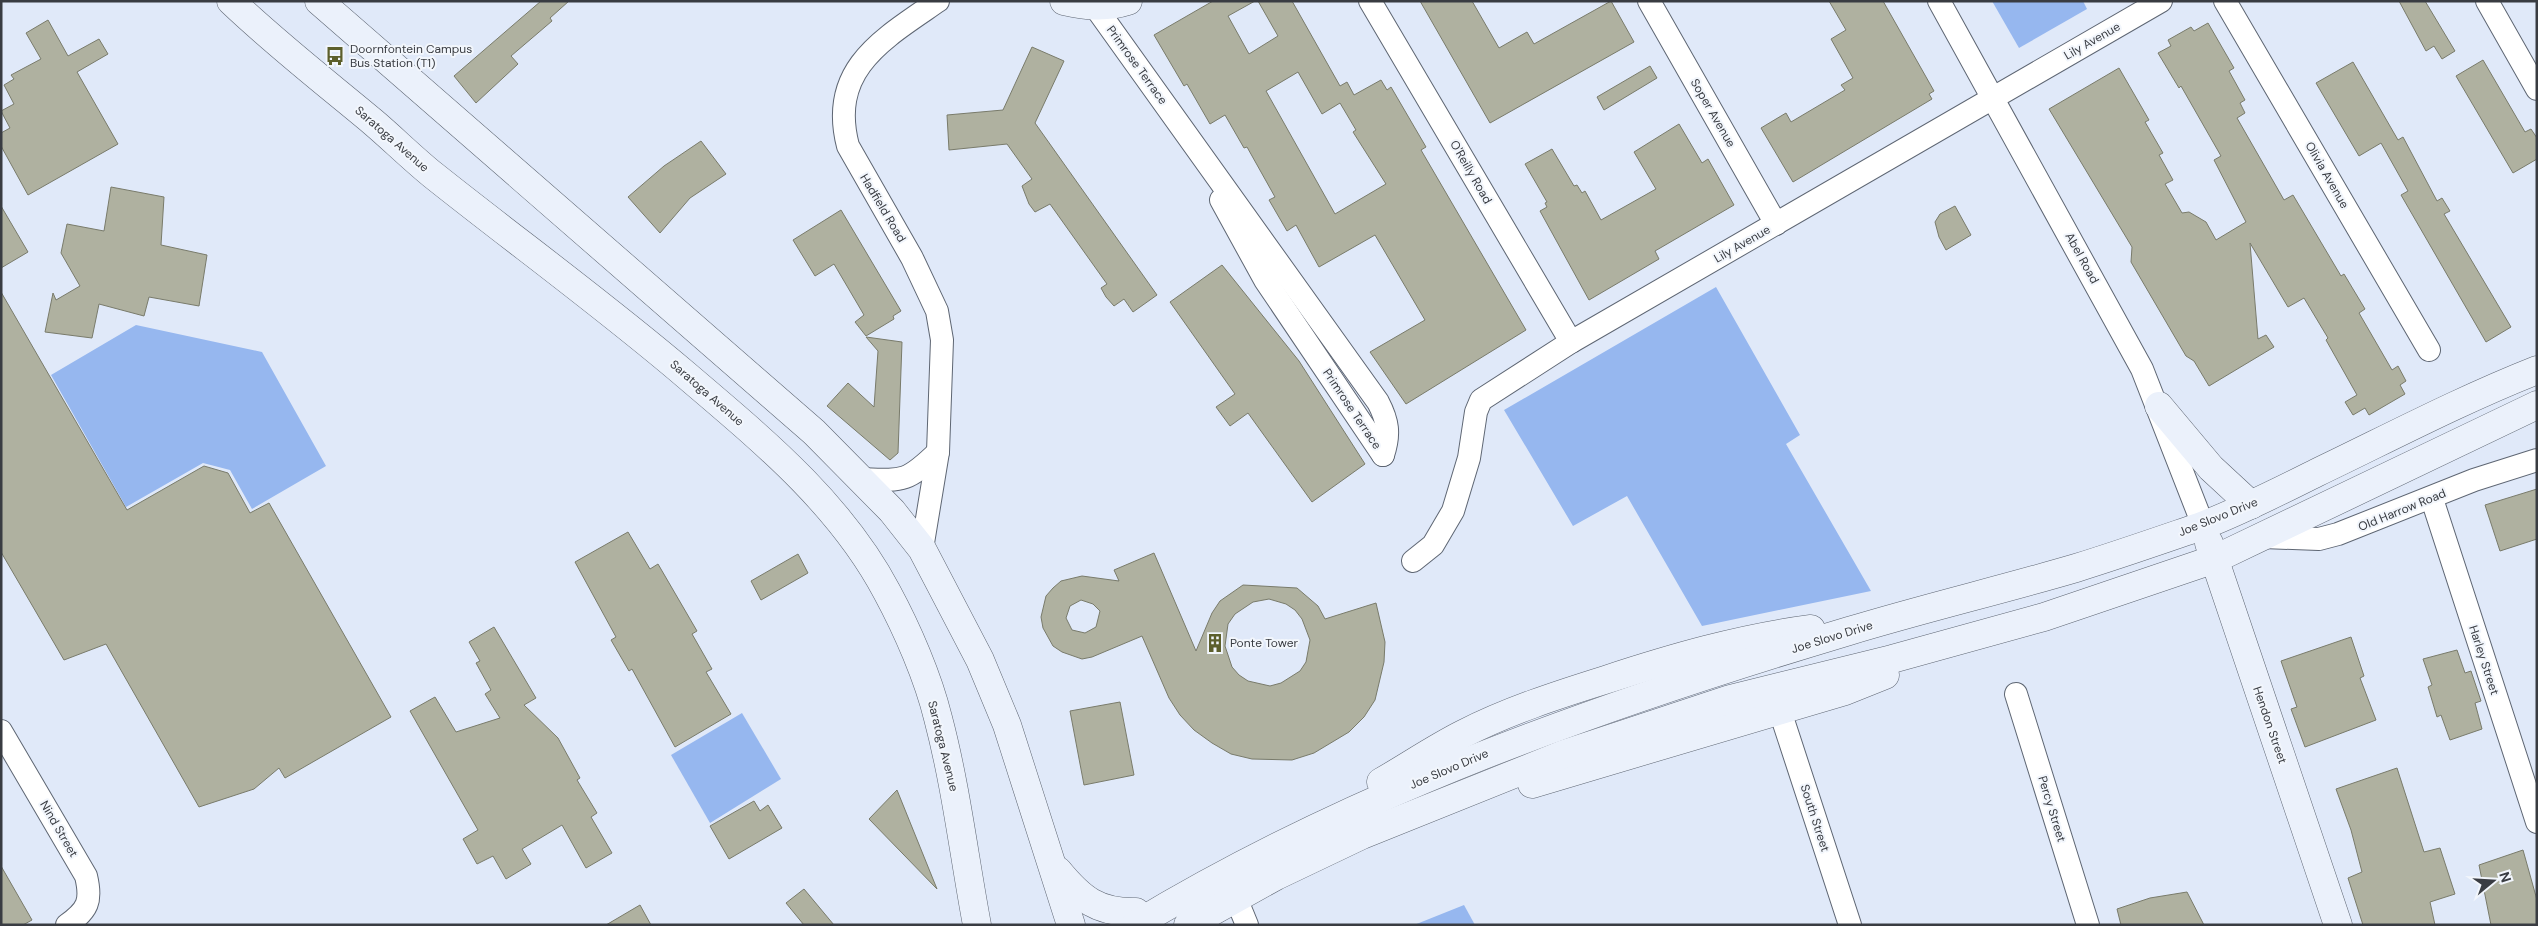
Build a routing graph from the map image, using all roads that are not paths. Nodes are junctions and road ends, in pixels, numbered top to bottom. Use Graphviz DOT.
graph roads {
  1 [pos="231,1"];
  2 [pos="319,1"];
  3 [pos="938,1"];
  4 [pos="1064,1"];
  5 [pos="1128,1"];
  6 [pos="1370,1"];
  7 [pos="1649,1"];
  8 [pos="1939,1"];
  9 [pos="2160,1"];
  10 [pos="2226,1"];
  11 [pos="2487,1"];
  12 [pos="1092,4"];
  13 [pos="2537,89"];
  14 [pos="1995,98"];
  15 [pos="1201,153"];
  16 [pos="1776,224"];
  17 [pos="1571,342"];
  18 [pos="2429,350"];
  19 [pos="2537,370"];
  20 [pos="2537,405"];
  21 [pos="2158,406"];
  22 [pos="938,452"];
  23 [pos="2537,460"];
  24 [pos="862,478"];
  25 [pos="2432,498"];
  26 [pos="2251,505"];
  27 [pos="2203,525"];
  28 [pos="2263,537"];
  29 [pos="922,549"];
  30 [pos="2215,559"];
  31 [pos="1413,561"];
  32 [pos="1850,631"];
  33 [pos="2016,694"];
  34 [pos="1775,700"];
  35 [pos="1,730"];
  36 [pos="2537,822"];
  37 [pos="1053,866"];
  38 [pos="1243,914"];
  39 [pos="979,916"];
  40 [pos="1129,921"];
  41 [pos="66,925"];
  42 [pos="1070,925"];
  43 [pos="1188,925"];
  44 [pos="1200,925"];
  45 [pos="1850,925"];
  46 [pos="2088,925"];
  47 [pos="2338,925"];
  1 -- 39 [label="main road, Saratoga Avenue"];
  2 -- 24 [label="main road"];
  3 -- 22 [label="street, Hadfield Road"];
  4 -- 12 [label="main road"];
  5 -- 12 [label="main road"];
  6 -- 17 [label="street, O'Reilly Road"];
  7 -- 16 [label="street, Soper Avenue"];
  8 -- 14 [label="street, Abel Road"];
  9 -- 14 [label="street, Lily Avenue"];
  10 -- 18 [label="street, Olivia Avenue"];
  11 -- 13 [label="street"];
  12 -- 15 [label="street, Primrose Terrace"];
  14 -- 16 [label="street, Lily Avenue"];
  14 -- 21 [label="street, Abel Road"];
  15 -- 15 [label="street, Primrose Terrace"];
  16 -- 17 [label="street, Lily Avenue"];
  17 -- 31 [label="street, Lily Avenue"];
  19 -- 26 [label="main road, Joe Slovo Drive"];
  20 -- 28 [label="main road"];
  21 -- 26 [label="main road"];
  21 -- 27 [label="street, Abel Road"];
  22 -- 24 [label="street"];
  22 -- 29 [label="street, Hadfield Road"];
  23 -- 25 [label="street, Old Harrow Road"];
  24 -- 29 [label="main road"];
  25 -- 28 [label="street, Old Harrow Road"];
  25 -- 36 [label="street, Harley Street"];
  26 -- 27 [label="main road, Joe Slovo Drive"];
  27 -- 30 [label="main road, Hendon Street"];
  27 -- 32 [label="main road, Joe Slovo Drive"];
  28 -- 30 [label="main road"];
  29 -- 37 [label="main road"];
  30 -- 34 [label="main road"];
  30 -- 47 [label="main road, Hendon Street"];
  32 -- 40 [label="main road, Joe Slovo Drive"];
  32 -- 40 [label="main road"];
  33 -- 46 [label="street, Percy Street"];
  34 -- 38 [label="main road"];
  34 -- 43 [label="main road"];
  34 -- 45 [label="street, South Street"];
  35 -- 41 [label="street, Nind Street"];
  37 -- 40 [label="main road"];
  37 -- 42 [label="main road"];
  38 -- 44 [label="main road"];
}
